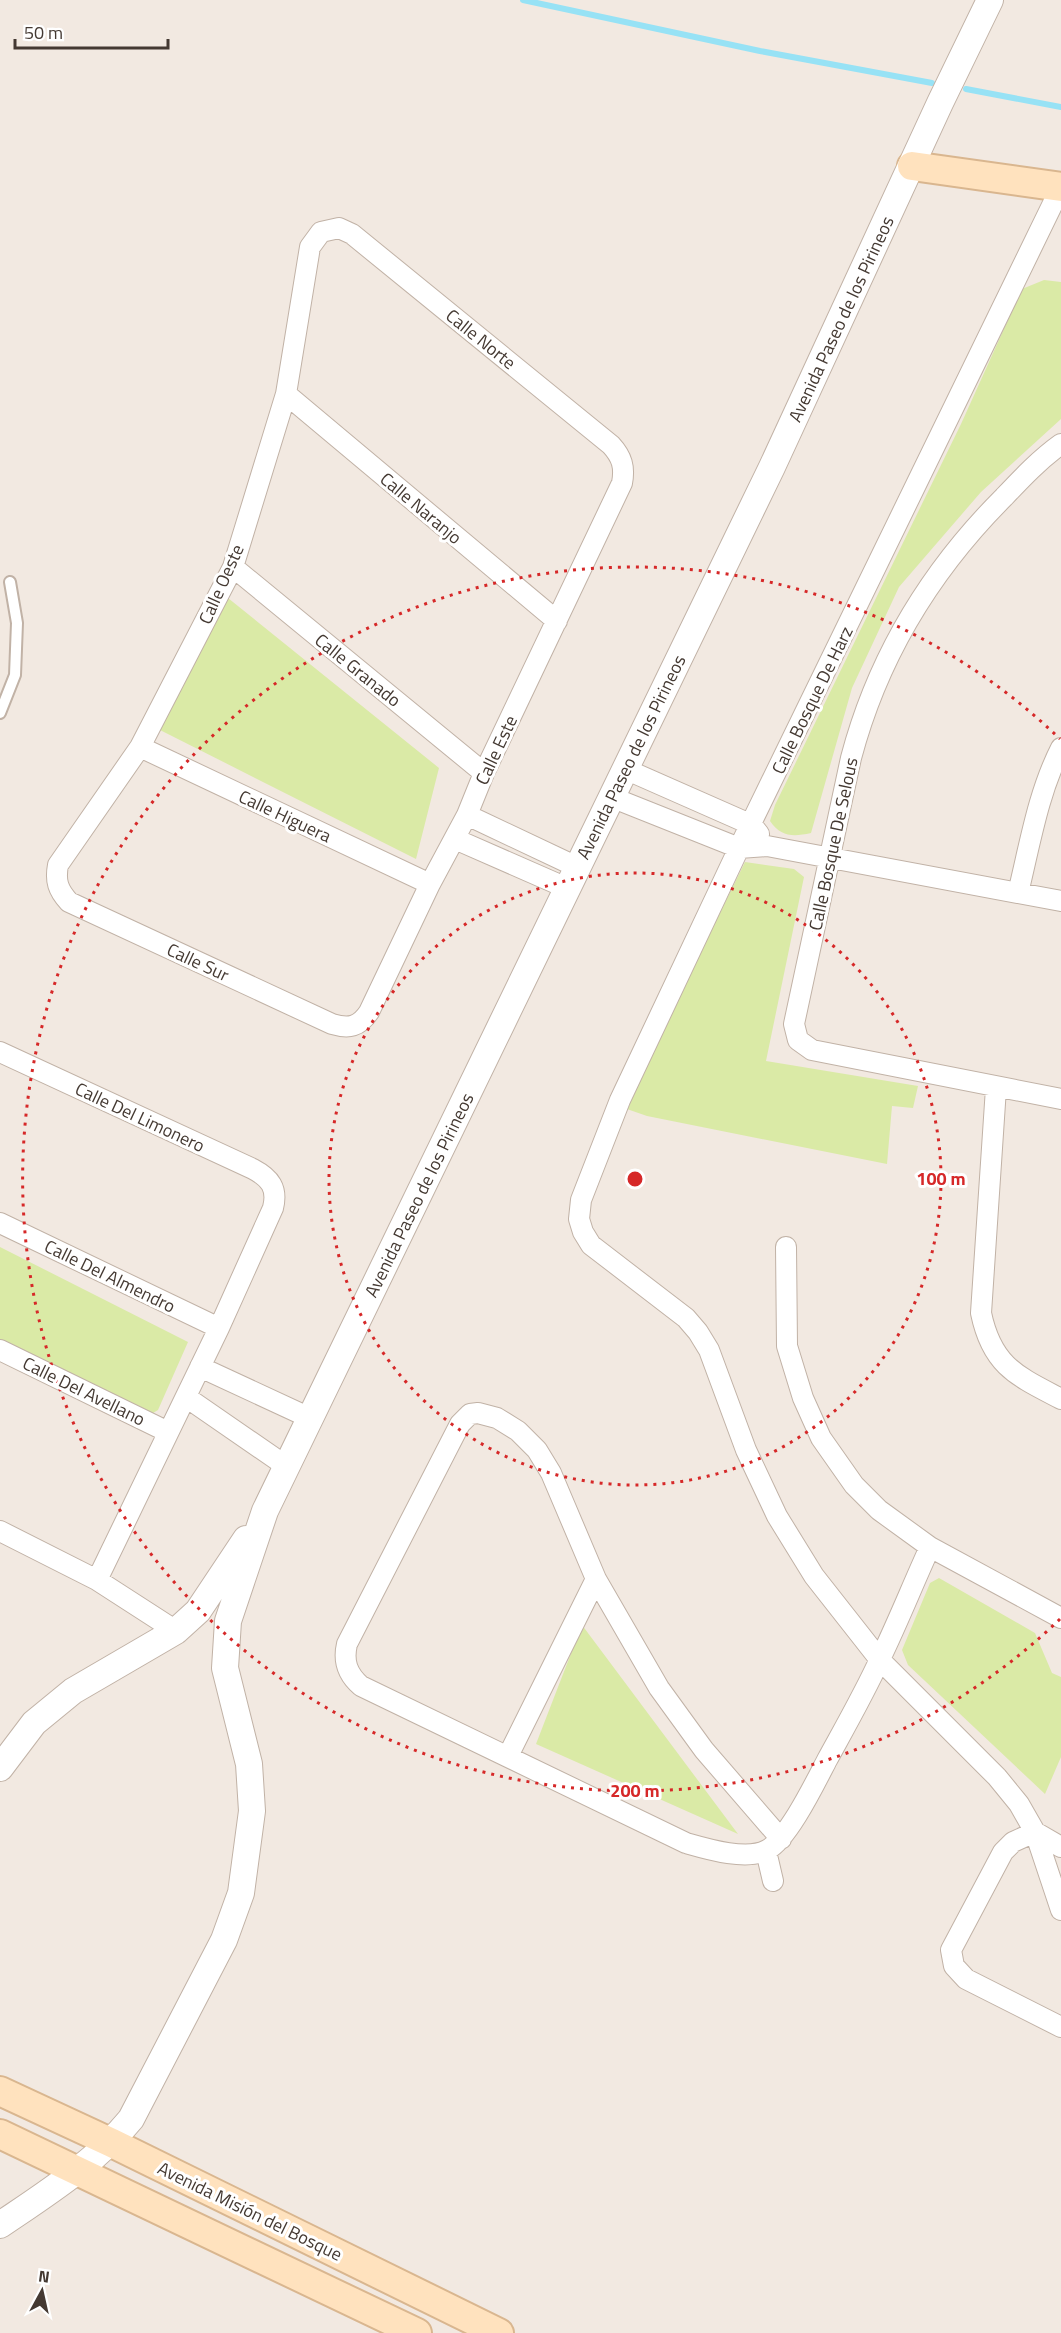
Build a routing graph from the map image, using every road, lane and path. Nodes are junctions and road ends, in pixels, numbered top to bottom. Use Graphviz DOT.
graph roads {
  1 [pos="990,0"];
  2 [pos="912,166"];
  3 [pos="1061,187"];
  4 [pos="328,229"];
  5 [pos="285,394"];
  6 [pos="1061,444"];
  7 [pos="623,465"];
  8 [pos="233,567"];
  9 [pos="10,582"];
  10 [pos="557,621"];
  11 [pos="0,713"];
  12 [pos="140,747"];
  13 [pos="1061,748"];
  14 [pos="625,769"];
  15 [pos="484,773"];
  16 [pos="611,797"];
  17 [pos="467,815"];
  18 [pos="752,825"];
  19 [pos="455,838"];
  20 [pos="767,846"];
  21 [pos="739,848"];
  22 [pos="829,858"];
  23 [pos="56,878"];
  24 [pos="573,878"];
  25 [pos="430,884"];
  26 [pos="1018,893"];
  27 [pos="1061,901"];
  28 [pos="353,1026"];
  29 [pos="0,1052"];
  30 [pos="996,1088"];
  31 [pos="1061,1100"];
  32 [pos="0,1223"];
  33 [pos="786,1247"];
  34 [pos="219,1328"];
  35 [pos="0,1350"];
  36 [pos="200,1367"];
  37 [pos="186,1397"];
  38 [pos="1061,1400"];
  39 [pos="310,1418"];
  40 [pos="168,1432"];
  41 [pos="286,1466"];
  42 [pos="265,1511"];
  43 [pos="0,1531"];
  44 [pos="930,1547"];
  45 [pos="596,1579"];
  46 [pos="97,1580"];
  47 [pos="1061,1618"];
  48 [pos="176,1631"];
  49 [pos="880,1660"];
  50 [pos="508,1756"];
  51 [pos="0,1768"];
  52 [pos="1035,1832"];
  53 [pos="773,1845"];
  54 [pos="1061,1847"];
  55 [pos="773,1881"];
  56 [pos="1061,1910"];
  57 [pos="1061,2027"];
  58 [pos="0,2091"];
  59 [pos="0,2134"];
  60 [pos="112,2143"];
  61 [pos="78,2170"];
  62 [pos="0,2225"];
  63 [pos="417,2333"];
  64 [pos="499,2333"];
  1 -- 2 [label="street, Avenida Paseo de los Pirineos"];
  2 -- 3 [label="main road"];
  2 -- 14 [label="street, Avenida Paseo de los Pirineos"];
  3 -- 18 [label="street, Calle Bosque De Harz"];
  4 -- 5 [label="street, Calle Oeste"];
  4 -- 7 [label="street, Calle Norte"];
  5 -- 8 [label="street, Calle Oeste"];
  5 -- 10 [label="street, Calle Naranjo"];
  6 -- 22 [label="street, Calle Bosque De Selous"];
  7 -- 10 [label="street, Calle Este"];
  8 -- 12 [label="street, Calle Oeste"];
  8 -- 15 [label="street, Calle Granado"];
  9 -- 11 [label="lane"];
  10 -- 15 [label="street, Calle Este"];
  12 -- 23 [label="street, Calle Oeste"];
  12 -- 25 [label="street, Calle Higuera"];
  13 -- 26 [label="street"];
  14 -- 16 [label="street, Avenida Paseo de los Pirineos"];
  14 -- 18 [label="street"];
  15 -- 17 [label="street, Calle Este"];
  16 -- 21 [label="street"];
  16 -- 24 [label="street, Avenida Paseo de los Pirineos"];
  17 -- 19 [label="street, Calle Este"];
  17 -- 24 [label="street"];
  18 -- 20 [label="street"];
  18 -- 21 [label="street, Calle Bosque De Harz"];
  19 -- 24 [label="street"];
  19 -- 25 [label="street, Calle Este"];
  20 -- 21 [label="street"];
  20 -- 22 [label="street"];
  21 -- 49 [label="street, Calle Bosque De Harz"];
  22 -- 26 [label="street"];
  22 -- 30 [label="street, Calle Bosque De Selous"];
  23 -- 28 [label="street, Calle Sur"];
  24 -- 39 [label="street, Avenida Paseo de los Pirineos"];
  25 -- 28 [label="street, Calle Este"];
  26 -- 27 [label="street"];
  29 -- 34 [label="street, Calle Del Limonero"];
  30 -- 31 [label="street, Calle Bosque De Selous"];
  30 -- 38 [label="street"];
  32 -- 34 [label="street, Calle Del Almendro"];
  33 -- 44 [label="street"];
  34 -- 36 [label="street"];
  35 -- 40 [label="street, Calle Del Avellano"];
  36 -- 37 [label="street"];
  36 -- 39 [label="street"];
  37 -- 40 [label="street"];
  37 -- 41 [label="street"];
  39 -- 41 [label="street, Avenida Paseo de los Pirineos"];
  40 -- 46 [label="street"];
  41 -- 42 [label="street, Avenida Paseo de los Pirineos"];
  42 -- 48 [label="street"];
  42 -- 60 [label="street"];
  43 -- 46 [label="street"];
  44 -- 47 [label="street"];
  44 -- 49 [label="street"];
  45 -- 50 [label="street"];
  45 -- 50 [label="street"];
  45 -- 53 [label="street"];
  46 -- 48 [label="street"];
  48 -- 51 [label="street"];
  49 -- 52 [label="street"];
  49 -- 53 [label="street"];
  50 -- 53 [label="street"];
  52 -- 54 [label="street"];
  52 -- 56 [label="street"];
  52 -- 57 [label="street"];
  53 -- 55 [label="street"];
  58 -- 60 [label="main road, Avenida Misión del Bosque"];
  59 -- 61 [label="main road, Avenida Misión del Bosque"];
  60 -- 61 [label="street"];
  60 -- 64 [label="main road, Avenida Misión del Bosque"];
  61 -- 62 [label="street"];
  61 -- 63 [label="main road, Avenida Misión del Bosque"];
}
